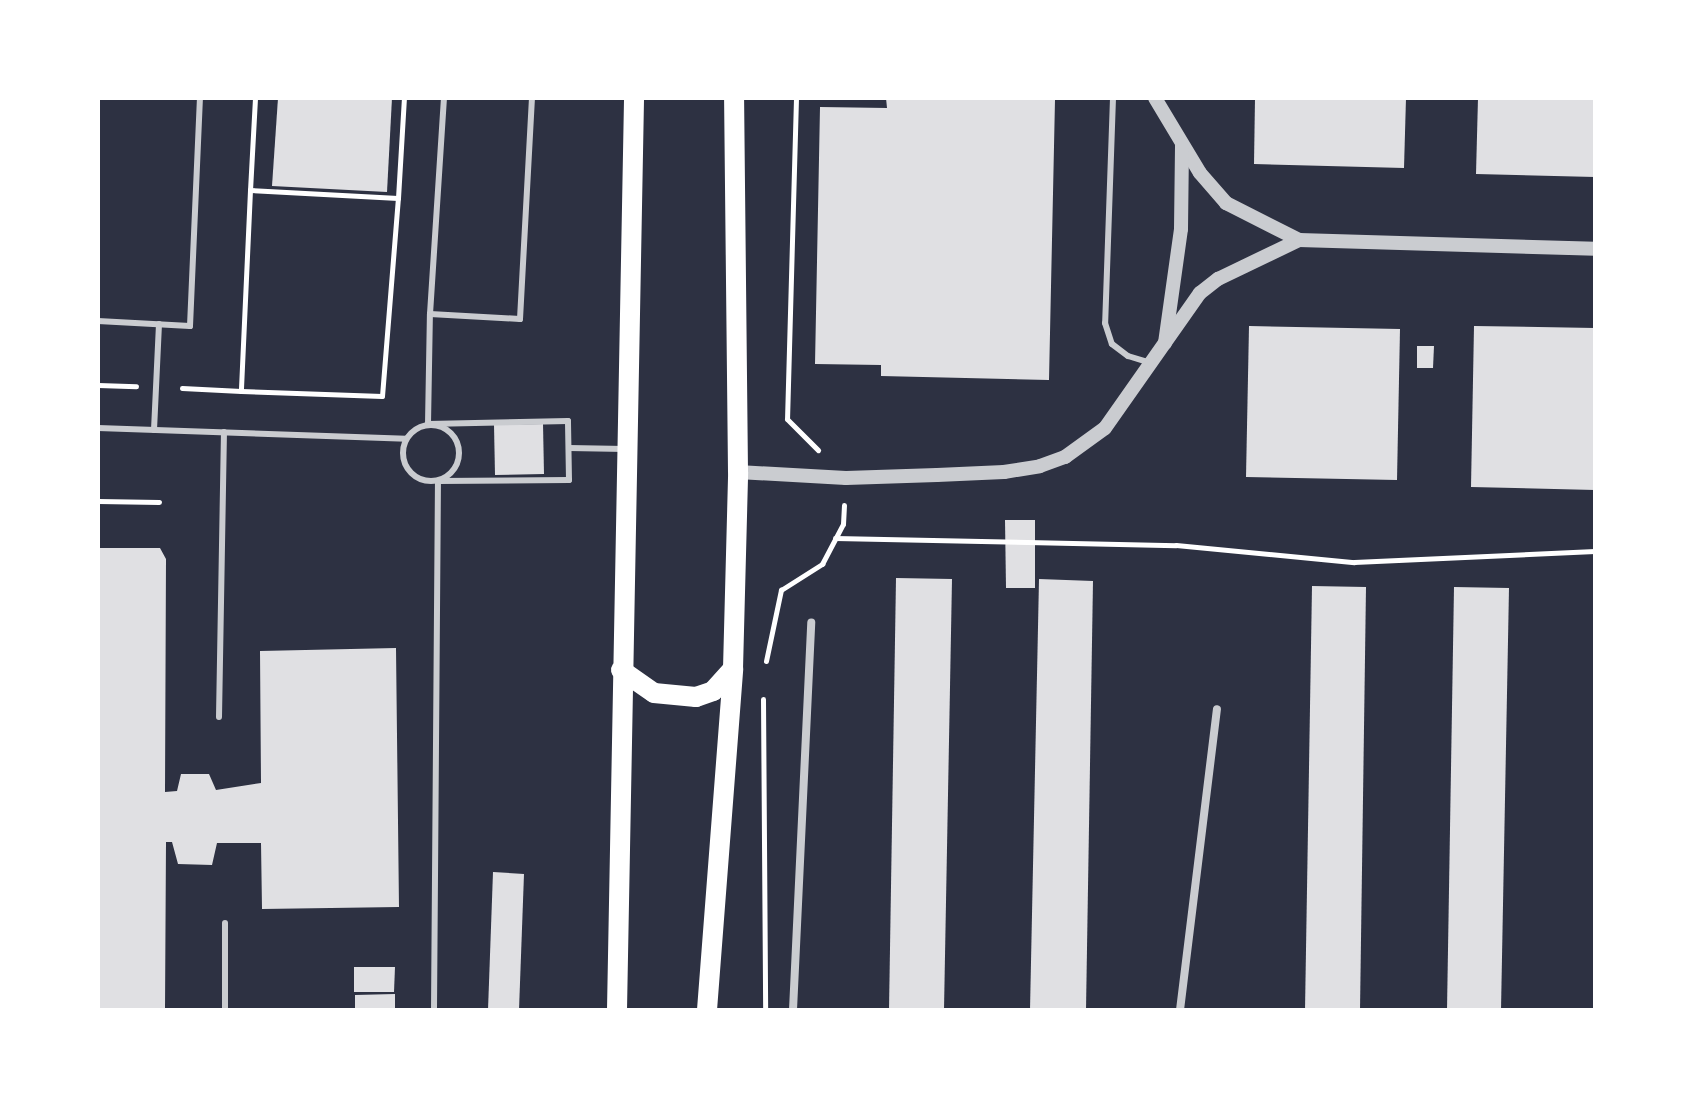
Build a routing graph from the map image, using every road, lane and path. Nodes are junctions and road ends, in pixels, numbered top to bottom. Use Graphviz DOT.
graph roads {
  1 [pos="200,98"];
  2 [pos="255,98"];
  3 [pos="404,98"];
  4 [pos="444,98"];
  5 [pos="532,98"];
  6 [pos="634,98"];
  7 [pos="734,98"];
  8 [pos="796,98"];
  9 [pos="1113,98"];
  10 [pos="1155,98"];
  11 [pos="1182,141"];
  12 [pos="250,190"];
  13 [pos="398,198"];
  14 [pos="1299,240"];
  15 [pos="1595,249"];
  16 [pos="430,314"];
  17 [pos="98,321"];
  18 [pos="159,324"];
  19 [pos="1164,347"];
  20 [pos="1152,364"];
  21 [pos="98,385"];
  22 [pos="141,386"];
  23 [pos="182,388"];
  24 [pos="241,391"];
  25 [pos="428,424"];
  26 [pos="98,428"];
  27 [pos="154,430"];
  28 [pos="224,432"];
  29 [pos="406,439"];
  30 [pos="569,448"];
  31 [pos="629,449"];
  32 [pos="738,472"];
  33 [pos="846,478"];
  34 [pos="438,481"];
  35 [pos="98,501"];
  36 [pos="159,502"];
  37 [pos="835,538"];
  38 [pos="1595,551"];
  39 [pos="811,622"];
  40 [pos="733,669"];
  41 [pos="621,670"];
  42 [pos="1217,709"];
  43 [pos="219,717"];
  44 [pos="225,923"];
  45 [pos="225,1010"];
  46 [pos="434,1010"];
  47 [pos="617,1010"];
  48 [pos="707,1010"];
  49 [pos="793,1010"];
  50 [pos="1180,1010"];
  1 -- 18 [label="lane"];
  2 -- 12 [label="path"];
  3 -- 13 [label="path"];
  4 -- 16 [label="lane"];
  5 -- 16 [label="lane"];
  6 -- 31 [label="main road"];
  7 -- 32 [label="main road"];
  8 -- 33 [label="path"];
  9 -- 20 [label="lane"];
  10 -- 11 [label="street"];
  11 -- 14 [label="street"];
  11 -- 19 [label="street"];
  12 -- 13 [label="path"];
  12 -- 24 [label="path"];
  13 -- 24 [label="path"];
  14 -- 15 [label="street"];
  14 -- 19 [label="street"];
  16 -- 25 [label="lane"];
  17 -- 18 [label="lane"];
  18 -- 27 [label="lane"];
  19 -- 20 [label="street"];
  20 -- 33 [label="street"];
  21 -- 22 [label="path"];
  23 -- 24 [label="path"];
  25 -- 29 [label="lane"];
  25 -- 30 [label="lane"];
  25 -- 34 [label="lane"];
  26 -- 27 [label="lane"];
  27 -- 28 [label="lane"];
  28 -- 29 [label="lane"];
  28 -- 43 [label="lane"];
  29 -- 34 [label="lane"];
  30 -- 31 [label="lane"];
  30 -- 34 [label="lane"];
  31 -- 41 [label="main road"];
  32 -- 33 [label="street"];
  32 -- 40 [label="main road"];
  34 -- 46 [label="lane"];
  35 -- 36 [label="path"];
  37 -- 38 [label="path"];
  39 -- 49 [label="street"];
  40 -- 41 [label="main road"];
  40 -- 48 [label="main road"];
  41 -- 47 [label="main road"];
  42 -- 50 [label="street"];
  44 -- 45 [label="lane"];
}
